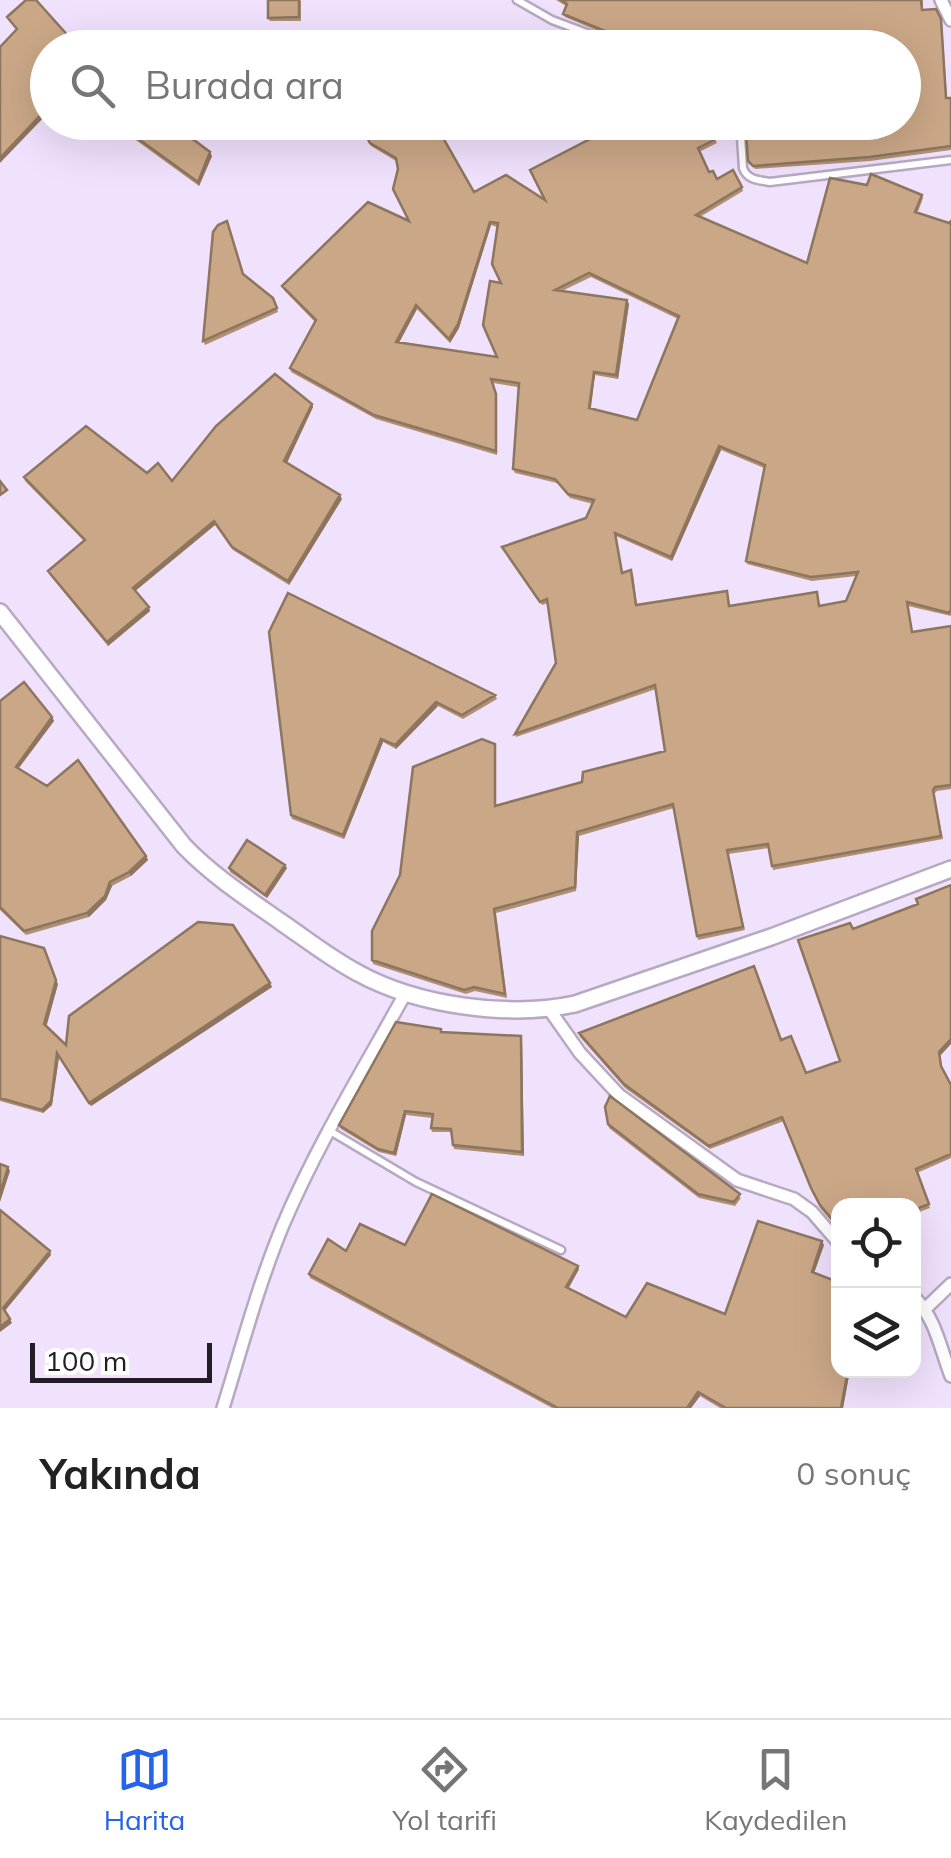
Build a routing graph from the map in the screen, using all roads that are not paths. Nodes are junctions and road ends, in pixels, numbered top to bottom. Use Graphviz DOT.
graph roads {
  1 [pos="517,0"];
  2 [pos="941,0"];
  3 [pos="951,20"];
  4 [pos="579,30"];
  5 [pos="741,140"];
  6 [pos="951,160"];
  7 [pos="0,612"];
  8 [pos="951,869"];
  9 [pos="405,994"];
  10 [pos="549,1009"];
  11 [pos="330,1131"];
  12 [pos="831,1235"];
  13 [pos="561,1250"];
  14 [pos="951,1284"];
  15 [pos="921,1305"];
  16 [pos="925,1309"];
  17 [pos="951,1376"];
  18 [pos="223,1408"];
  1 -- 4 [label="lane"];
  2 -- 3 [label="street"];
  5 -- 6 [label="lane"];
  7 -- 9 [label="street"];
  8 -- 10 [label="street"];
  9 -- 10 [label="street"];
  9 -- 11 [label="street"];
  10 -- 12 [label="street"];
  11 -- 13 [label="lane"];
  11 -- 18 [label="street"];
  14 -- 16 [label="street"];
  15 -- 16 [label="street"];
  16 -- 17 [label="street"];
}
